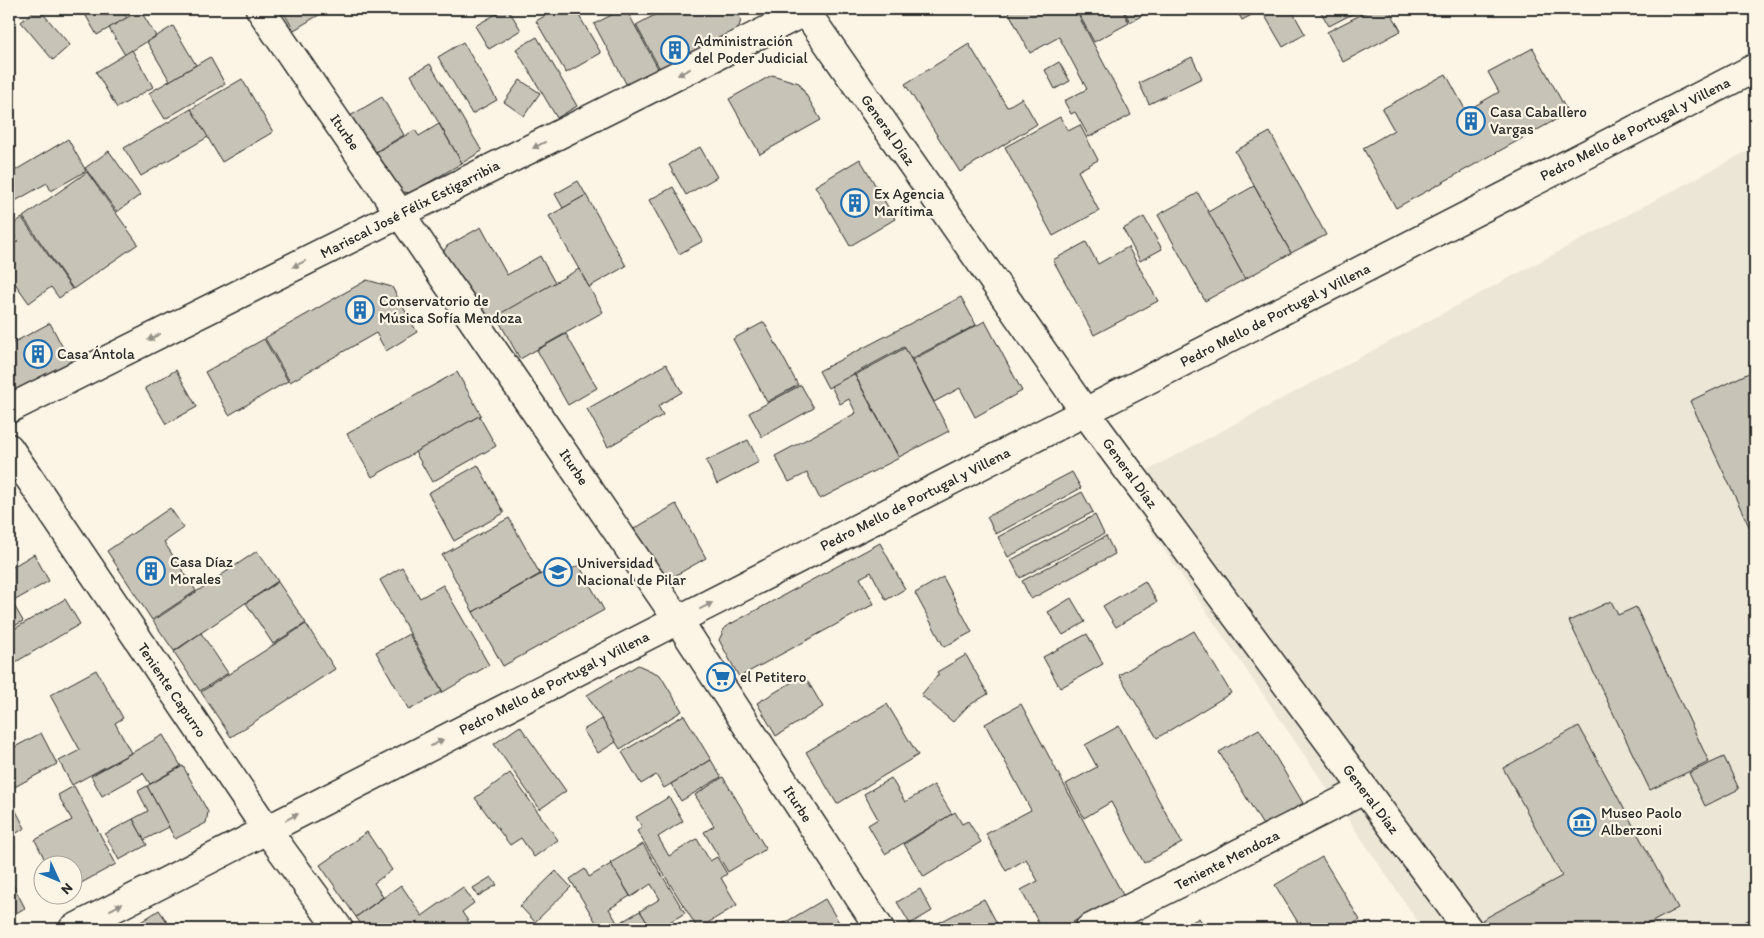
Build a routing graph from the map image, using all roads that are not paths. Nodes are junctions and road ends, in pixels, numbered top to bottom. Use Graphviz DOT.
graph roads {
  1 [pos="260,9"];
  2 [pos="807,10"];
  3 [pos="1755,68"];
  4 [pos="402,214"];
  5 [pos="9,409"];
  6 [pos="1085,412"];
  7 [pos="9,448"];
  8 [pos="678,620"];
  9 [pos="1364,790"];
  10 [pos="267,830"];
  11 [pos="73,929"];
  12 [pos="339,929"];
  13 [pos="880,929"];
  14 [pos="1089,929"];
  15 [pos="1468,929"];
  1 -- 4 [label="street, Iturbe"];
  2 -- 4 [label="street, Mariscal José Félix Estigarribia, one-way"];
  2 -- 6 [label="street, General Díaz"];
  3 -- 6 [label="street, Pedro Mello de Portugal y Villena"];
  4 -- 5 [label="street, Mariscal José Félix Estigarribia, one-way"];
  4 -- 8 [label="street, Iturbe"];
  8 -- 6 [label="street, Pedro Mello de Portugal y Villena, one-way"];
  6 -- 9 [label="street, General Díaz"];
  7 -- 10 [label="street, Teniente Capurro"];
  10 -- 8 [label="street, Pedro Mello de Portugal y Villena, one-way"];
  8 -- 13 [label="street, Iturbe"];
  9 -- 14 [label="street, Teniente Mendoza"];
  9 -- 15 [label="street, General Díaz"];
  11 -- 10 [label="street, Pedro Mello de Portugal y Villena, one-way"];
  10 -- 12 [label="street, Teniente Capurro"];
}
